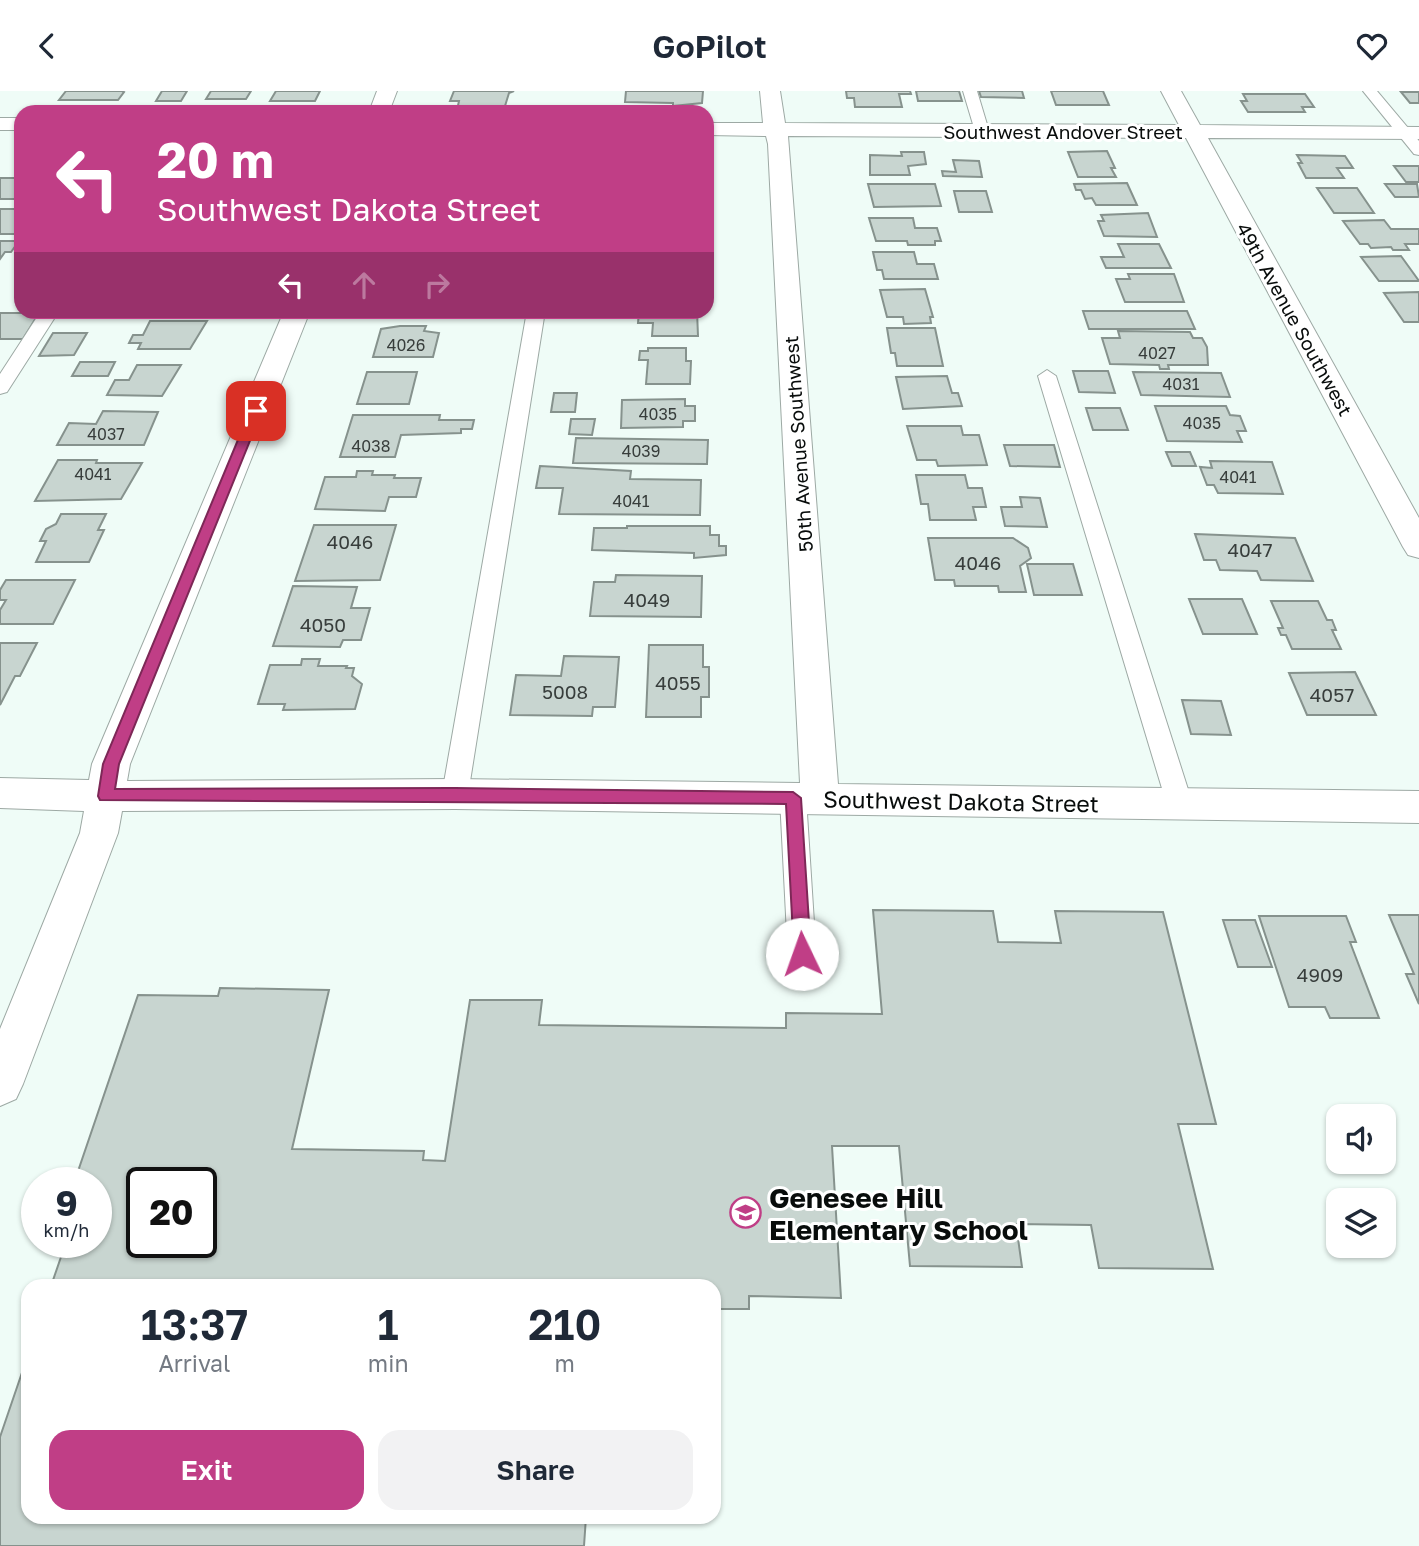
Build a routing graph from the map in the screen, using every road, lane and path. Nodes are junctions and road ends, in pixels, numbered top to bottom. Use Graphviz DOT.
graph roads {
  1 [pos="771,91"];
  2 [pos="970,91"];
  3 [pos="1171,91"];
  4 [pos="1370,91"];
  5 [pos="714,129"];
  6 [pos="776,129"];
  7 [pos="982,131"];
  8 [pos="1193,132"];
  9 [pos="1411,133"];
  10 [pos="1419,151"];
  11 [pos="45,319"];
  12 [pos="294,319"];
  13 [pos="535,319"];
  14 [pos="1047,376"];
  15 [pos="0,388"];
  16 [pos="1419,547"];
  17 [pos="0,793"];
  18 [pos="455,794"];
  19 [pos="106,796"];
  20 [pos="807,799"];
  21 [pos="1180,805"];
  22 [pos="1419,807"];
  23 [pos="802,954"];
  24 [pos="0,1084"];
  1 -- 6 [label="street, 50th Avenue Southwest"];
  2 -- 7 [label="lane"];
  3 -- 8 [label="street, 49th Avenue Southwest"];
  4 -- 9 [label="lane"];
  5 -- 6 [label="street, Southwest Andover Street"];
  6 -- 7 [label="street, Southwest Andover Street"];
  6 -- 20 [label="street, 50th Avenue Southwest"];
  7 -- 8 [label="street, Southwest Andover Street"];
  8 -- 9 [label="street, Southwest Andover Street"];
  8 -- 16 [label="street, 49th Avenue Southwest"];
  9 -- 10 [label="lane"];
  11 -- 15 [label="lane"];
  12 -- 19 [label="street"];
  13 -- 18 [label="lane"];
  14 -- 21 [label="lane"];
  17 -- 19 [label="street, Southwest Dakota Street"];
  18 -- 19 [label="street, Southwest Dakota Street"];
  18 -- 20 [label="street, Southwest Dakota Street"];
  19 -- 24 [label="street"];
  20 -- 21 [label="street, Southwest Dakota Street"];
  20 -- 23 [label="lane"];
  21 -- 22 [label="street, Southwest Dakota Street"];
}
